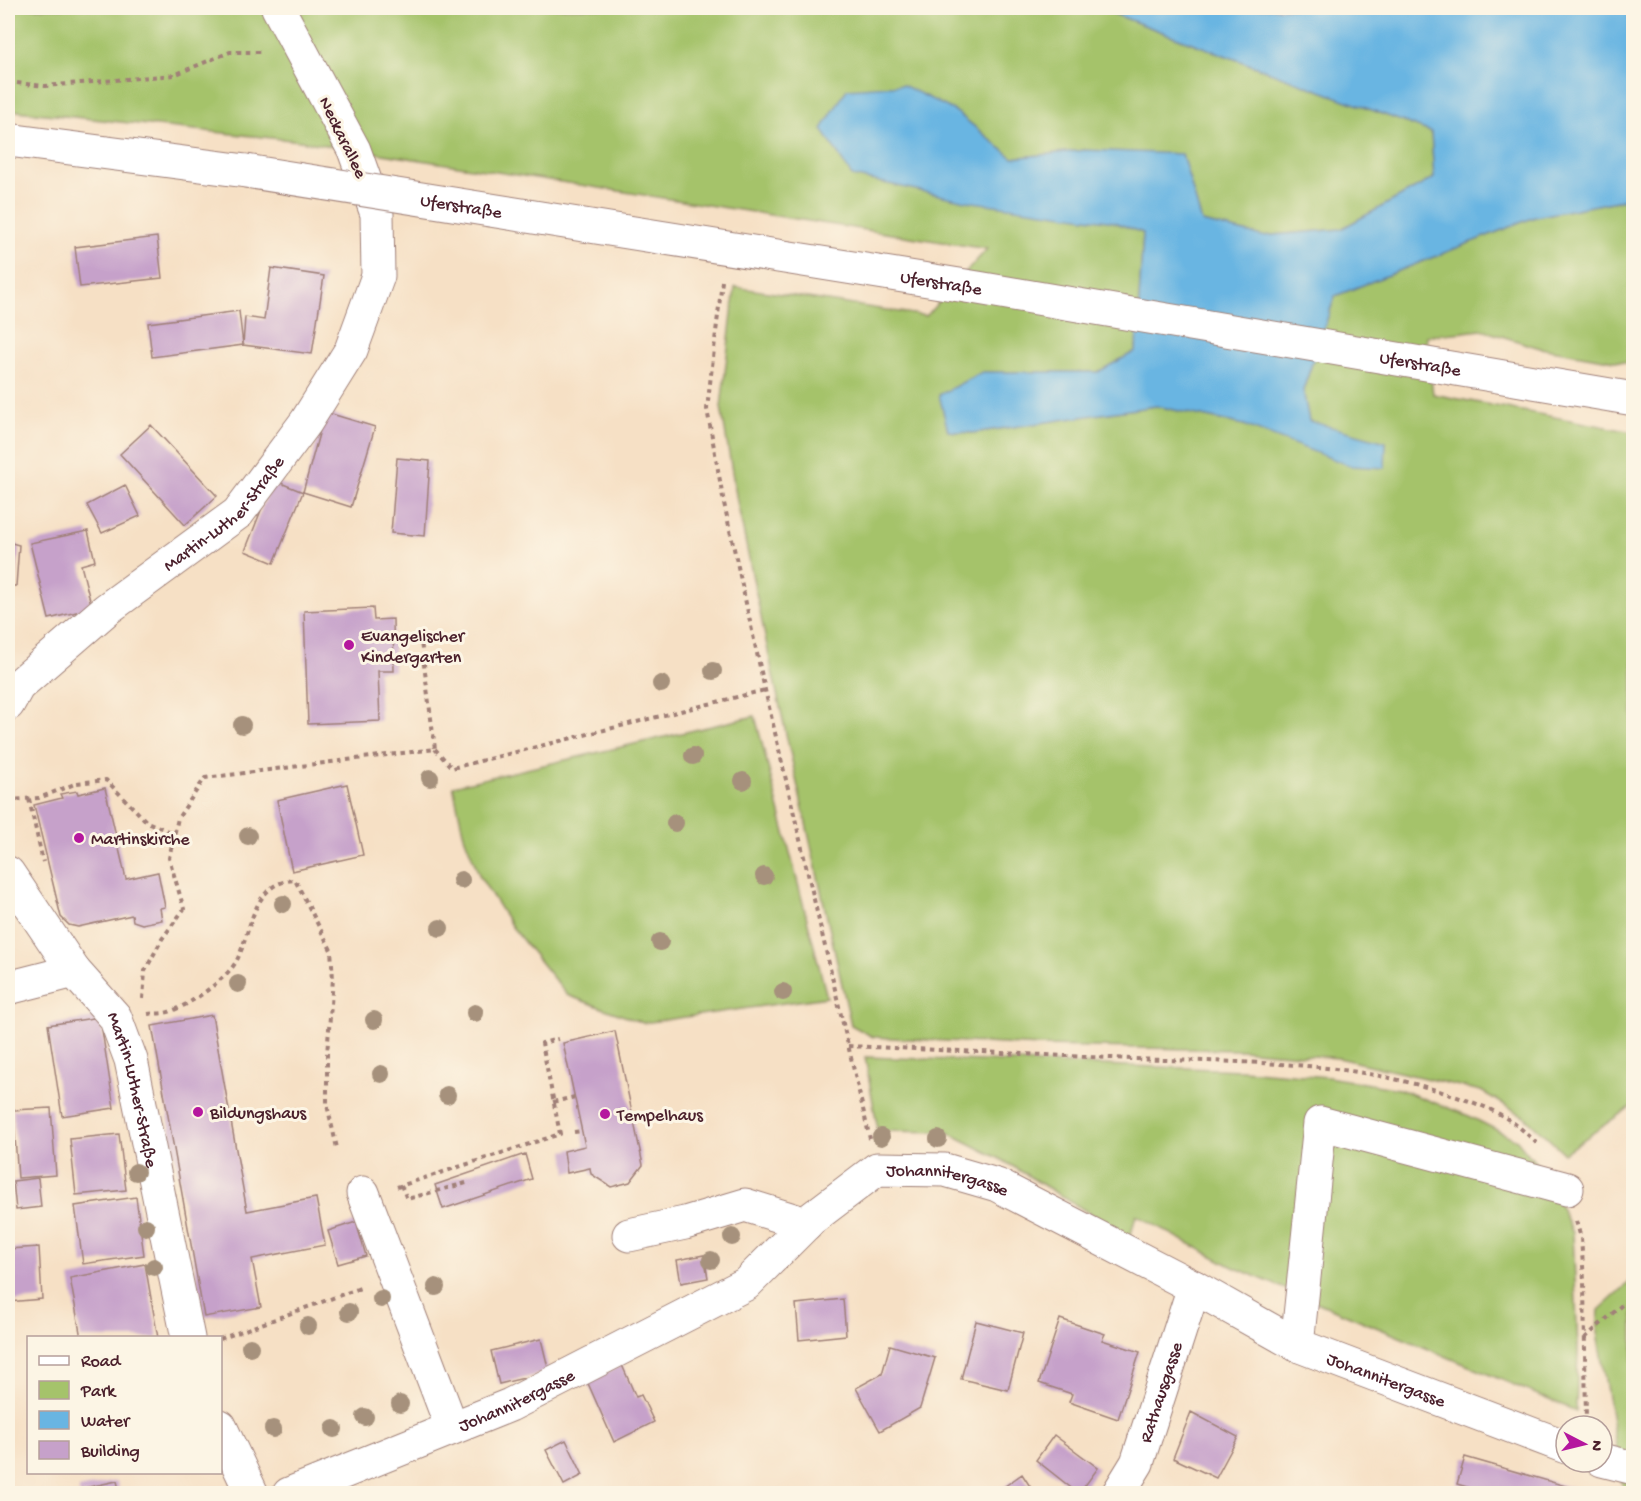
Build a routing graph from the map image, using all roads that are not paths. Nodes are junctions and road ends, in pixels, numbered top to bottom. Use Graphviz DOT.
graph roads {
  1 [pos="278,8"];
  2 [pos="8,140"];
  3 [pos="378,276"];
  4 [pos="1634,399"];
  5 [pos="11,691"];
  6 [pos="8,873"];
  7 [pos="74,971"];
  8 [pos="8,988"];
  9 [pos="1567,1189"];
  10 [pos="363,1193"];
  11 [pos="806,1224"];
  12 [pos="629,1235"];
  13 [pos="1194,1287"];
  14 [pos="188,1336"];
  15 [pos="1297,1345"];
  16 [pos="452,1428"];
  17 [pos="222,1430"];
  18 [pos="1554,1443"];
  19 [pos="1614,1463"];
  20 [pos="1634,1468"];
  21 [pos="252,1494"];
  22 [pos="289,1494"];
  23 [pos="1118,1494"];
  1 -- 3 [label="street, Neckarallee"];
  2 -- 4 [label="street, Uferstraße, bridge"];
  3 -- 5 [label="street, Martin-Luther-Straße"];
  6 -- 7 [label="street, Martin-Luther-Straße"];
  7 -- 8 [label="street"];
  7 -- 14 [label="street, Martin-Luther-Straße"];
  9 -- 15 [label="street"];
  10 -- 16 [label="street"];
  11 -- 12 [label="street"];
  11 -- 13 [label="street, Johannitergasse"];
  11 -- 16 [label="street, Johannitergasse"];
  13 -- 15 [label="street, Johannitergasse"];
  13 -- 23 [label="street, Rathausgasse"];
  15 -- 18 [label="street, Johannitergasse"];
  16 -- 22 [label="street, Johannitergasse"];
  17 -- 21 [label="street"];
  19 -- 20 [label="street"];
}
